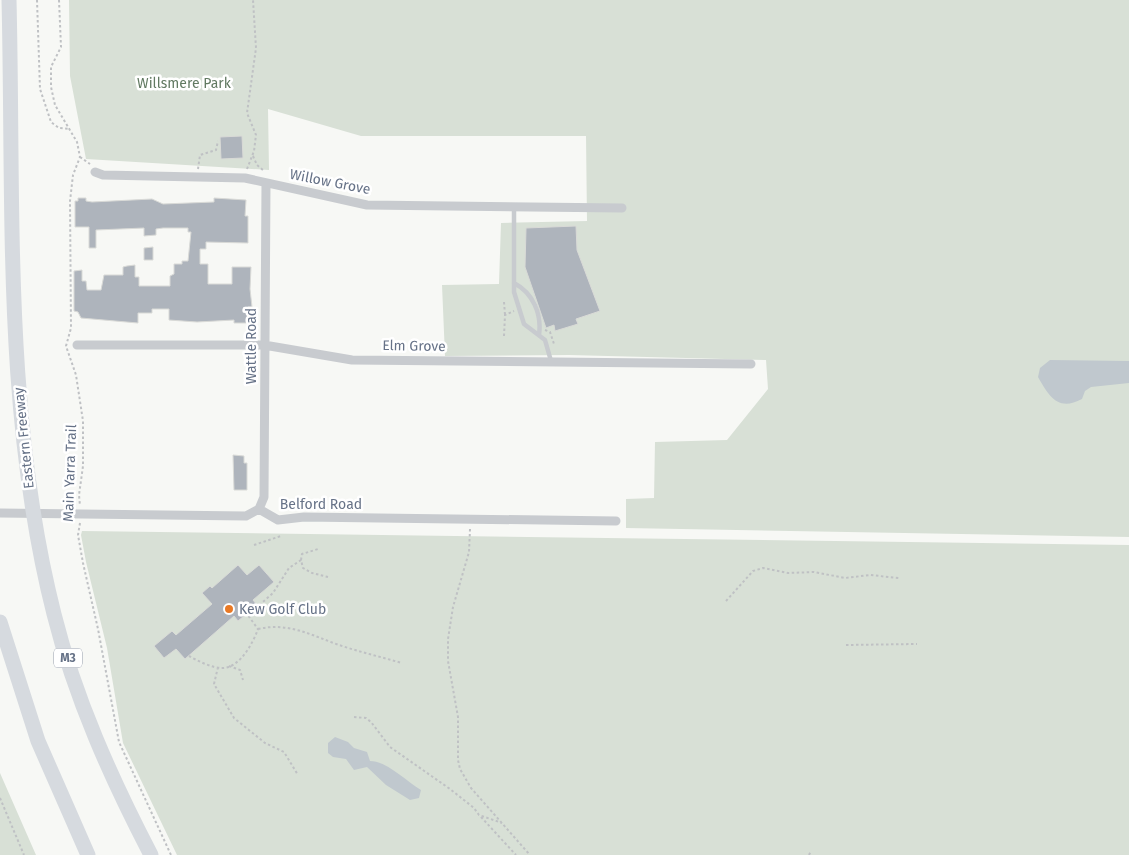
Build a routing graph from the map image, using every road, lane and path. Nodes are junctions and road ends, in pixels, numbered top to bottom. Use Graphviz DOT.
graph roads {
  1 [pos="9,0"];
  2 [pos="37,0"];
  3 [pos="59,0"];
  4 [pos="253,0"];
  5 [pos="70,129"];
  6 [pos="218,142"];
  7 [pos="253,155"];
  8 [pos="80,156"];
  9 [pos="263,170"];
  10 [pos="95,172"];
  11 [pos="199,176"];
  12 [pos="245,178"];
  13 [pos="266,182"];
  14 [pos="514,208"];
  15 [pos="622,208"];
  16 [pos="514,283"];
  17 [pos="504,302"];
  18 [pos="505,315"];
  19 [pos="539,335"];
  20 [pos="77,345"];
  21 [pos="264,345"];
  22 [pos="551,361"];
  23 [pos="751,364"];
  24 [pos="260,510"];
  25 [pos="0,513"];
  26 [pos="76,514"];
  27 [pos="471,519"];
  28 [pos="616,521"];
  29 [pos="281,536"];
  30 [pos="254,545"];
  31 [pos="318,549"];
  32 [pos="300,560"];
  33 [pos="328,576"];
  34 [pos="899,578"];
  35 [pos="726,601"];
  36 [pos="0,622"];
  37 [pos="258,629"];
  38 [pos="917,644"];
  39 [pos="846,645"];
  40 [pos="189,656"];
  41 [pos="402,663"];
  42 [pos="230,666"];
  43 [pos="218,667"];
  44 [pos="243,680"];
  45 [pos="354,718"];
  46 [pos="298,775"];
  47 [pos="0,798"];
  48 [pos="480,816"];
  49 [pos="502,822"];
  50 [pos="811,851"];
  51 [pos="24,855"];
  52 [pos="88,855"];
  53 [pos="151,855"];
  54 [pos="171,855"];
  55 [pos="516,855"];
  56 [pos="530,855"];
  57 [pos="809,855"];
  1 -- 53 [label="highway, Eastern Freeway / M3"];
  2 -- 5 [label="path"];
  3 -- 5 [label="path"];
  4 -- 7 [label="path"];
  5 -- 8 [label="path"];
  6 -- 11 [label="path"];
  7 -- 9 [label="path"];
  7 -- 12 [label="path"];
  8 -- 10 [label="path"];
  8 -- 26 [label="path, Main Yarra Trail"];
  10 -- 11 [label="street, Willow Grove"];
  11 -- 12 [label="street, Willow Grove"];
  12 -- 13 [label="street, Willow Grove"];
  13 -- 14 [label="street, Willow Grove"];
  13 -- 21 [label="street, Wattle Road"];
  14 -- 15 [label="street, Willow Grove"];
  14 -- 16 [label="lane"];
  16 -- 19 [label="lane"];
  16 -- 19 [label="lane"];
  17 -- 18 [label="path"];
  19 -- 22 [label="lane"];
  20 -- 21 [label="street, Elm Grove"];
  21 -- 22 [label="street, Elm Grove"];
  21 -- 24 [label="street, Wattle Road"];
  22 -- 23 [label="street, Elm Grove"];
  24 -- 26 [label="street, Belford Road"];
  24 -- 27 [label="street, Belford Road"];
  25 -- 26 [label="street, Belford Road"];
  26 -- 54 [label="path, Main Yarra Trail"];
  27 -- 28 [label="street, Belford Road"];
  27 -- 49 [label="path"];
  29 -- 30 [label="path"];
  31 -- 32 [label="path"];
  32 -- 33 [label="path"];
  32 -- 37 [label="path"];
  34 -- 35 [label="path"];
  36 -- 52 [label="highway"];
  37 -- 41 [label="path"];
  37 -- 42 [label="path"];
  38 -- 39 [label="path"];
  40 -- 43 [label="path"];
  42 -- 43 [label="path"];
  42 -- 44 [label="path"];
  43 -- 46 [label="path"];
  45 -- 48 [label="path"];
  47 -- 51 [label="path"];
  48 -- 49 [label="path"];
  48 -- 55 [label="path"];
  49 -- 56 [label="path"];
  50 -- 57 [label="path"];
}
